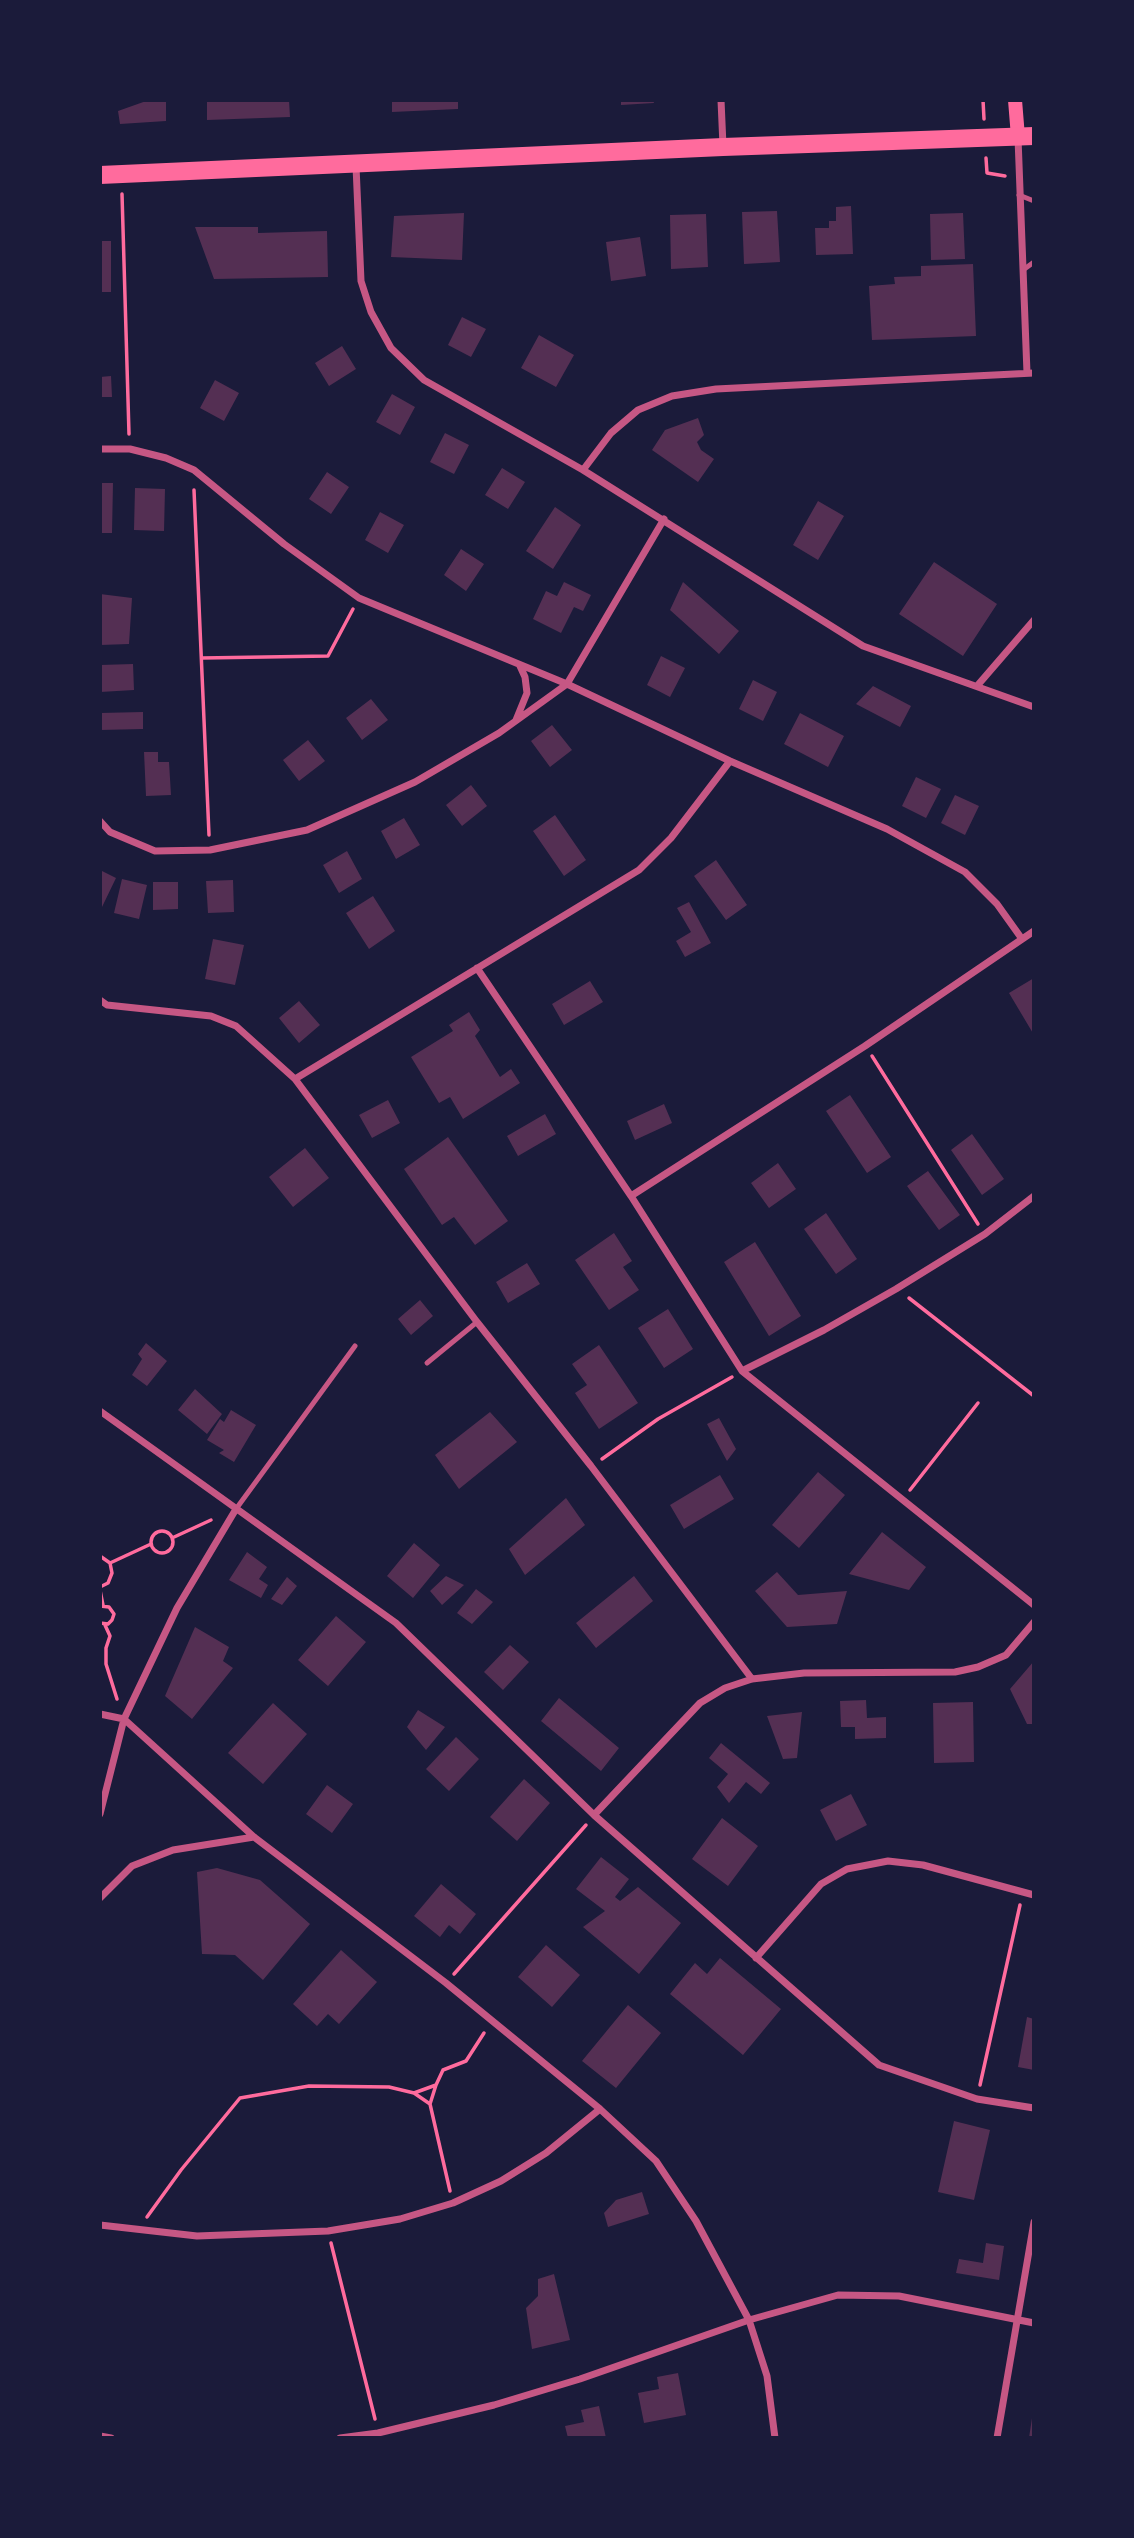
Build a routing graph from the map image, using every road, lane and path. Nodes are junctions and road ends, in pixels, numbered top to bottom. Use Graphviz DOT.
graph roads {
  1 [pos="721,100"];
  2 [pos="1015,100"];
  3 [pos="1026,136"];
  4 [pos="723,147"];
  5 [pos="356,163"];
  6 [pos="121,174"];
  7 [pos="100,175"];
  8 [pos="1019,195"];
  9 [pos="1034,201"];
  10 [pos="1034,262"];
  11 [pos="1023,270"];
  12 [pos="1031,373"];
  13 [pos="100,449"];
  14 [pos="130,449"];
  15 [pos="194,470"];
  16 [pos="583,470"];
  17 [pos="664,519"];
  18 [pos="359,598"];
  19 [pos="1034,620"];
  20 [pos="202,658"];
  21 [pos="520,665"];
  22 [pos="567,684"];
  23 [pos="977,687"];
  24 [pos="1034,707"];
  25 [pos="515,721"];
  26 [pos="730,761"];
  27 [pos="100,821"];
  28 [pos="210,850"];
  29 [pos="1034,931"];
  30 [pos="1022,939"];
  31 [pos="477,968"];
  32 [pos="100,1000"];
  33 [pos="865,1046"];
  34 [pos="295,1079"];
  35 [pos="631,1196"];
  36 [pos="1034,1196"];
  37 [pos="985,1234"];
  38 [pos="896,1289"];
  39 [pos="477,1322"];
  40 [pos="355,1346"];
  41 [pos="427,1363"];
  42 [pos="743,1371"];
  43 [pos="1034,1395"];
  44 [pos="978,1403"];
  45 [pos="100,1411"];
  46 [pos="591,1466"];
  47 [pos="903,1500"];
  48 [pos="236,1509"];
  49 [pos="172,1538"];
  50 [pos="151,1544"];
  51 [pos="100,1556"];
  52 [pos="110,1563"];
  53 [pos="100,1588"];
  54 [pos="1034,1605"];
  55 [pos="101,1606"];
  56 [pos="1034,1622"];
  57 [pos="102,1624"];
  58 [pos="752,1679"];
  59 [pos="100,1714"];
  60 [pos="124,1719"];
  61 [pos="100,1814"];
  62 [pos="594,1815"];
  63 [pos="254,1836"];
  64 [pos="1023,1893"];
  65 [pos="1034,1895"];
  66 [pos="100,1898"];
  67 [pos="756,1958"];
  68 [pos="446,1983"];
  69 [pos="500,2028"];
  70 [pos="436,2085"];
  71 [pos="414,2093"];
  72 [pos="977,2099"];
  73 [pos="430,2104"];
  74 [pos="1034,2108"];
  75 [pos="600,2109"];
  76 [pos="453,2203"];
  77 [pos="1034,2222"];
  78 [pos="100,2225"];
  79 [pos="138,2230"];
  80 [pos="328,2231"];
  81 [pos="749,2320"];
  82 [pos="1017,2320"];
  83 [pos="1034,2323"];
  84 [pos="379,2432"];
  85 [pos="100,2436"];
  86 [pos="111,2438"];
  87 [pos="340,2438"];
  88 [pos="775,2438"];
  89 [pos="997,2438"];
  1 -- 4 [label="street"];
  2 -- 3 [label="main road"];
  3 -- 4 [label="main road"];
  3 -- 8 [label="street"];
  4 -- 5 [label="main road"];
  5 -- 6 [label="main road"];
  5 -- 16 [label="street"];
  6 -- 7 [label="main road"];
  6 -- 14 [label="path"];
  8 -- 9 [label="lane"];
  8 -- 11 [label="street"];
  10 -- 11 [label="lane"];
  11 -- 12 [label="street"];
  12 -- 16 [label="street"];
  13 -- 14 [label="street"];
  14 -- 15 [label="street"];
  15 -- 18 [label="street"];
  15 -- 20 [label="path"];
  16 -- 17 [label="street"];
  17 -- 22 [label="street"];
  17 -- 23 [label="street"];
  18 -- 20 [label="path"];
  18 -- 21 [label="street"];
  19 -- 23 [label="street"];
  20 -- 28 [label="path"];
  21 -- 22 [label="street"];
  21 -- 25 [label="street"];
  22 -- 25 [label="street"];
  22 -- 26 [label="street"];
  23 -- 24 [label="street"];
  25 -- 28 [label="street"];
  26 -- 30 [label="street"];
  26 -- 31 [label="street"];
  27 -- 28 [label="street"];
  29 -- 30 [label="street"];
  30 -- 33 [label="street"];
  31 -- 34 [label="street"];
  31 -- 35 [label="street"];
  32 -- 34 [label="street"];
  33 -- 35 [label="street"];
  33 -- 37 [label="path"];
  34 -- 39 [label="street"];
  35 -- 42 [label="street"];
  36 -- 37 [label="street"];
  37 -- 38 [label="street"];
  38 -- 42 [label="street"];
  38 -- 43 [label="path"];
  39 -- 41 [label="lane"];
  39 -- 46 [label="street"];
  40 -- 48 [label="lane"];
  42 -- 46 [label="path"];
  42 -- 47 [label="street"];
  44 -- 47 [label="path"];
  45 -- 48 [label="street"];
  46 -- 58 [label="street"];
  47 -- 54 [label="street"];
  48 -- 49 [label="path"];
  48 -- 60 [label="street"];
  48 -- 62 [label="street"];
  49 -- 50 [label="path"];
  49 -- 50 [label="path"];
  50 -- 52 [label="path"];
  51 -- 52 [label="path"];
  52 -- 53 [label="path"];
  53 -- 55 [label="path"];
  55 -- 57 [label="path"];
  56 -- 58 [label="street"];
  57 -- 60 [label="path"];
  58 -- 62 [label="street"];
  59 -- 60 [label="street"];
  60 -- 61 [label="street"];
  60 -- 63 [label="street"];
  62 -- 67 [label="street"];
  62 -- 68 [label="path"];
  63 -- 66 [label="street"];
  63 -- 68 [label="street"];
  64 -- 65 [label="street"];
  64 -- 67 [label="street"];
  64 -- 72 [label="path"];
  67 -- 72 [label="street"];
  68 -- 69 [label="street"];
  69 -- 70 [label="path"];
  69 -- 75 [label="street"];
  70 -- 71 [label="path"];
  70 -- 73 [label="path"];
  71 -- 73 [label="path"];
  71 -- 79 [label="path"];
  72 -- 74 [label="street"];
  73 -- 76 [label="path"];
  75 -- 76 [label="street"];
  75 -- 81 [label="street"];
  76 -- 80 [label="street"];
  77 -- 82 [label="street"];
  78 -- 79 [label="street"];
  79 -- 80 [label="street"];
  80 -- 84 [label="path"];
  81 -- 82 [label="street"];
  81 -- 84 [label="street"];
  81 -- 88 [label="street"];
  82 -- 83 [label="street"];
  82 -- 89 [label="street"];
  84 -- 87 [label="street"];
  85 -- 86 [label="street"];
}
